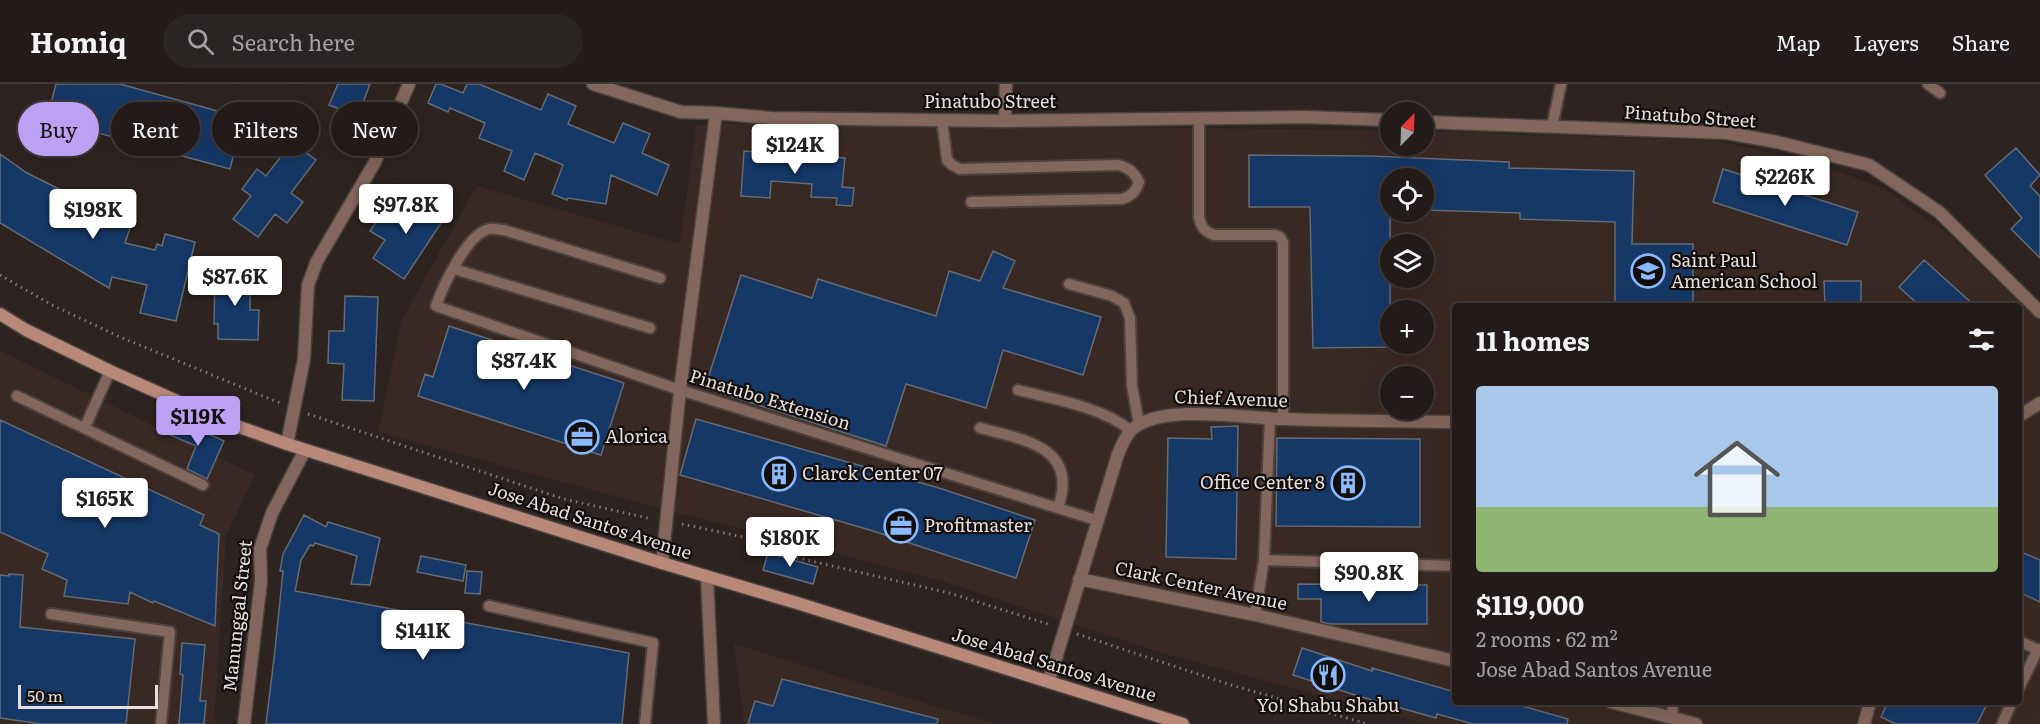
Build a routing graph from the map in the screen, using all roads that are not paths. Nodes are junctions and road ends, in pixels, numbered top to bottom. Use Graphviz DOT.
graph roads {
  1 [pos="409,84"];
  2 [pos="593,84"];
  3 [pos="1006,84"];
  4 [pos="1561,84"];
  5 [pos="1928,84"];
  6 [pos="1940,93"];
  7 [pos="716,113"];
  8 [pos="1199,118"];
  9 [pos="942,120"];
  10 [pos="1380,120"];
  11 [pos="1005,121"];
  12 [pos="1434,122"];
  13 [pos="1552,127"];
  14 [pos="971,202"];
  15 [pos="454,269"];
  16 [pos="660,278"];
  17 [pos="1069,284"];
  18 [pos="2040,312"];
  19 [pos="0,314"];
  20 [pos="650,328"];
  21 [pos="110,371"];
  22 [pos="680,390"];
  23 [pos="1018,390"];
  24 [pos="17,396"];
  25 [pos="2040,403"];
  26 [pos="2022,414"];
  27 [pos="1270,418"];
  28 [pos="1283,419"];
  29 [pos="1452,422"];
  30 [pos="85,427"];
  31 [pos="1134,427"];
  32 [pos="980,428"];
  33 [pos="287,444"];
  34 [pos="305,450"];
  35 [pos="203,485"];
  36 [pos="1058,508"];
  37 [pos="1096,520"];
  38 [pos="1264,560"];
  39 [pos="662,563"];
  40 [pos="1452,566"];
  41 [pos="707,577"];
  42 [pos="1079,579"];
  43 [pos="489,606"];
  44 [pos="51,614"];
  45 [pos="1255,615"];
  46 [pos="2022,642"];
  47 [pos="2039,650"];
  48 [pos="1452,660"];
  49 [pos="1048,681"];
  50 [pos="2022,682"];
  51 [pos="1622,705"];
  52 [pos="1673,705"];
  53 [pos="1869,705"];
  54 [pos="2012,705"];
  55 [pos="1672,718"];
  56 [pos="161,724"];
  57 [pos="244,724"];
  58 [pos="645,724"];
  59 [pos="714,724"];
  60 [pos="1183,724"];
  61 [pos="1696,724"];
  62 [pos="1864,724"];
  63 [pos="2002,724"];
  1 -- 33 [label="street"];
  2 -- 7 [label="street, Pinatubo Street"];
  3 -- 11 [label="street"];
  4 -- 13 [label="lane"];
  5 -- 6 [label="lane"];
  7 -- 9 [label="street, Pinatubo Street"];
  7 -- 22 [label="street"];
  8 -- 10 [label="street, Pinatubo Street"];
  8 -- 11 [label="street, Pinatubo Street"];
  8 -- 28 [label="lane"];
  9 -- 11 [label="street, Pinatubo Street"];
  9 -- 14 [label="lane"];
  12 -- 13 [label="street, Pinatubo Street"];
  13 -- 18 [label="street, Pinatubo Street"];
  15 -- 16 [label="lane"];
  15 -- 20 [label="lane"];
  15 -- 22 [label="lane, Pinatubo Extension"];
  17 -- 31 [label="lane"];
  19 -- 21 [label="main road, Jose Abad Santos Avenue"];
  21 -- 30 [label="lane"];
  21 -- 33 [label="main road, Jose Abad Santos Avenue"];
  22 -- 36 [label="lane, Pinatubo Extension"];
  22 -- 39 [label="street"];
  23 -- 31 [label="lane"];
  24 -- 30 [label="lane"];
  25 -- 26 [label="street"];
  27 -- 28 [label="street, Chief Avenue"];
  27 -- 31 [label="street, Chief Avenue"];
  27 -- 38 [label="lane"];
  28 -- 29 [label="street, Chief Avenue"];
  30 -- 35 [label="lane"];
  31 -- 37 [label="street"];
  32 -- 36 [label="lane"];
  33 -- 34 [label="main road, Jose Abad Santos Avenue"];
  34 -- 39 [label="main road, Jose Abad Santos Avenue"];
  34 -- 57 [label="street, Manunggal Street"];
  36 -- 37 [label="lane, Pinatubo Extension"];
  37 -- 42 [label="street"];
  38 -- 40 [label="lane"];
  38 -- 45 [label="lane"];
  39 -- 41 [label="main road, Jose Abad Santos Avenue"];
  41 -- 49 [label="main road, Jose Abad Santos Avenue"];
  41 -- 59 [label="street"];
  42 -- 45 [label="street, Clark Center Avenue"];
  42 -- 49 [label="street"];
  43 -- 58 [label="lane"];
  44 -- 56 [label="lane"];
  45 -- 48 [label="street, Clark Center Avenue"];
  46 -- 47 [label="lane"];
  47 -- 50 [label="lane"];
  49 -- 60 [label="main road, Jose Abad Santos Avenue"];
  51 -- 55 [label="street"];
  52 -- 55 [label="lane"];
  53 -- 62 [label="street"];
  54 -- 63 [label="lane"];
  55 -- 61 [label="street"];
}
